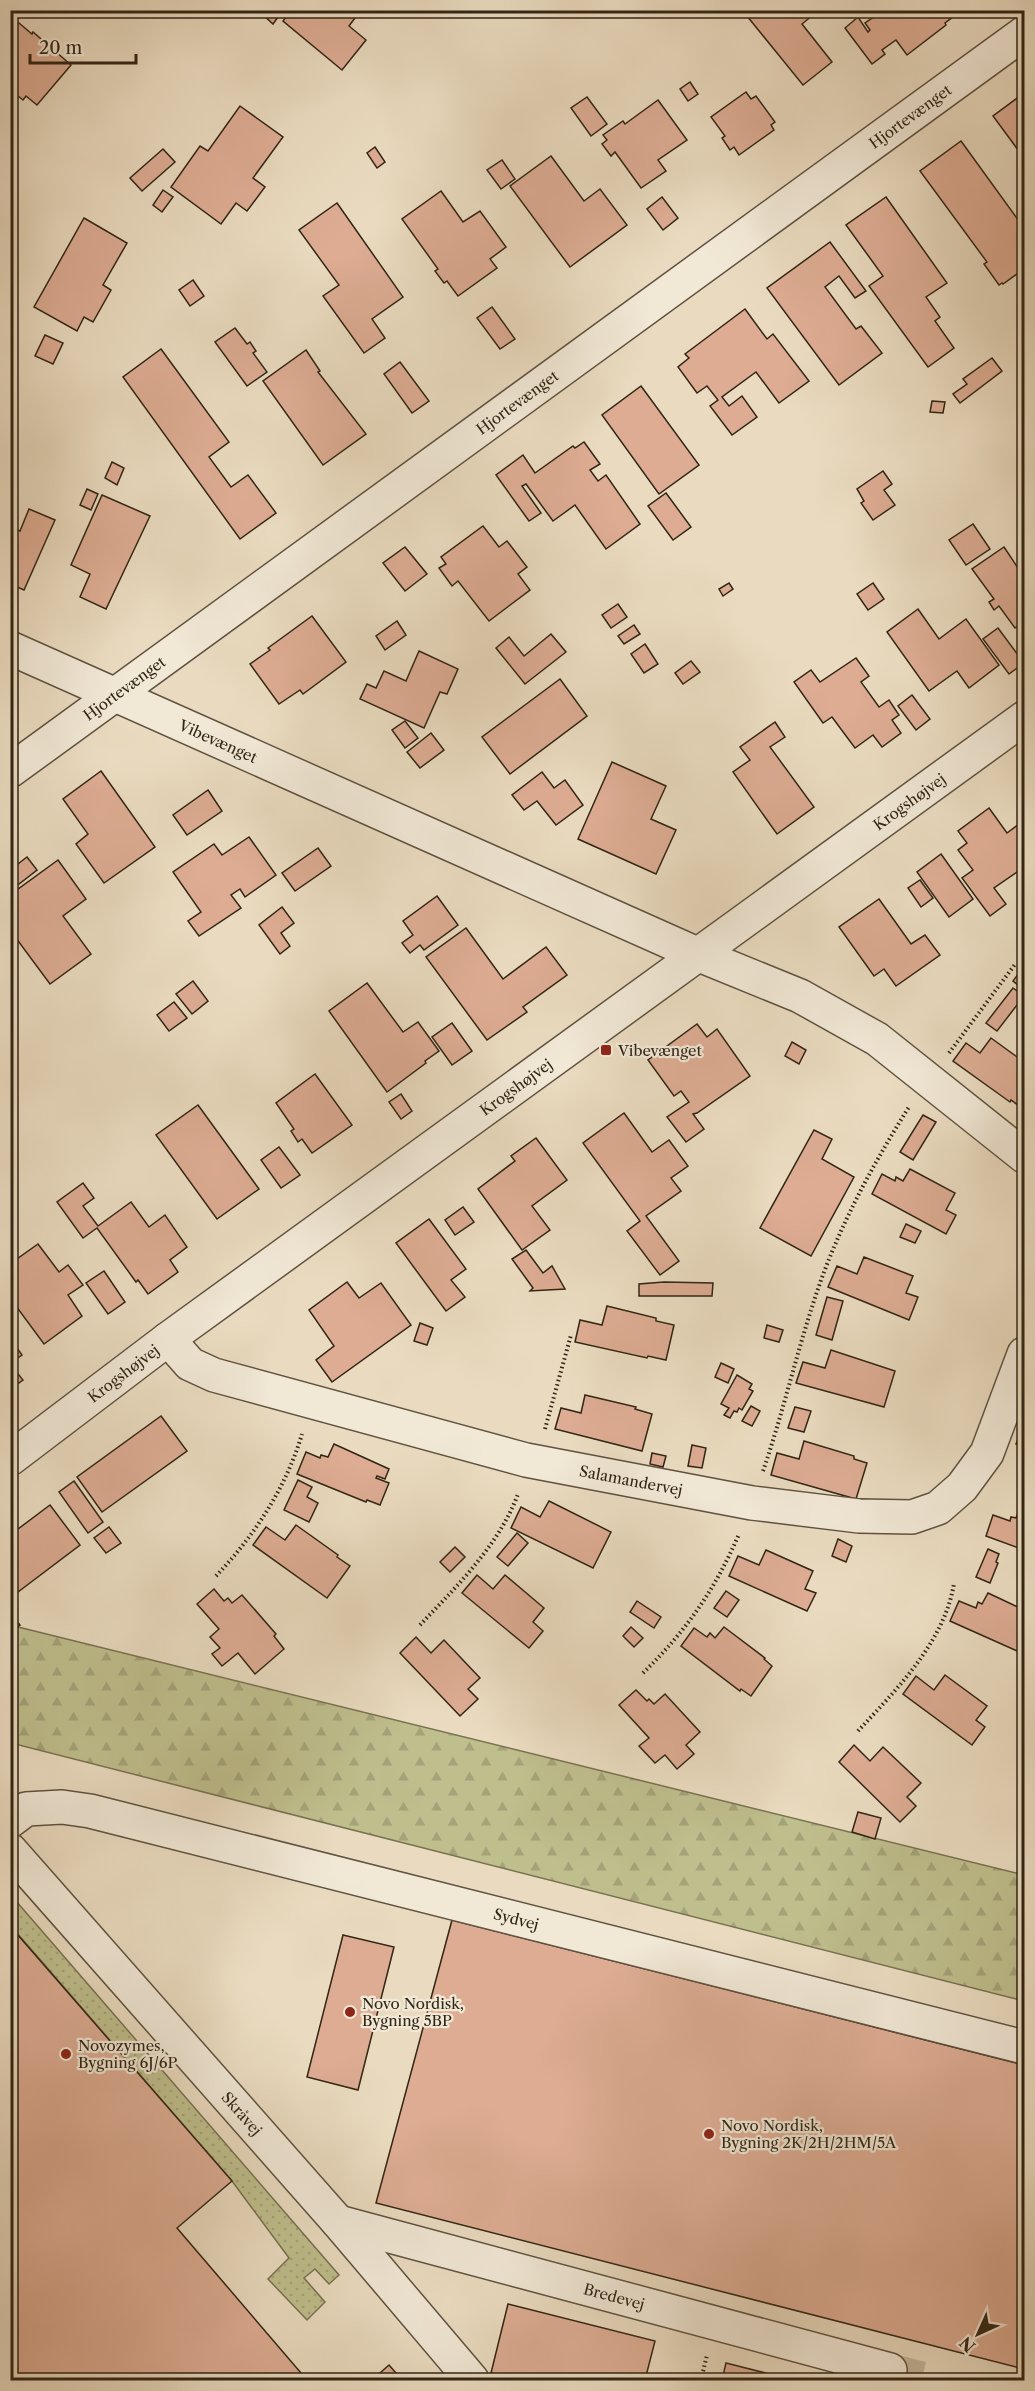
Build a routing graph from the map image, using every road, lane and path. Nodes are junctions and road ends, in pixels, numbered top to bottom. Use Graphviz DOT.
graph roads {
  1 [pos="1024,33"];
  2 [pos="10,648"];
  3 [pos="115,694"];
  4 [pos="1024,718"];
  5 [pos="10,771"];
  6 [pos="697,954"];
  7 [pos="1016,963"];
  8 [pos="927,1079"];
  9 [pos="1024,1156"];
  10 [pos="571,1335"];
  11 [pos="168,1339"];
  12 [pos="1024,1354"];
  13 [pos="311,1401"];
  14 [pos="10,1459"];
  15 [pos="529,1461"];
  16 [pos="752,1503"];
  17 [pos="216,1576"];
  18 [pos="954,1583"];
  19 [pos="420,1625"];
  20 [pos="643,1673"];
  21 [pos="858,1731"];
  22 [pos="10,1821"];
  23 [pos="10,1850"];
  24 [pos="1024,2047"];
  25 [pos="338,2222"];
  26 [pos="846,2370"];
  27 [pos="890,2370"];
  28 [pos="472,2380"];
  1 -- 3 [label="street, Hjortevænget"];
  2 -- 3 [label="street, Vibevænget"];
  3 -- 5 [label="street, Hjortevænget"];
  3 -- 6 [label="street, Vibevænget"];
  4 -- 6 [label="street, Krogshøjvej"];
  6 -- 8 [label="street, Vibevænget"];
  6 -- 11 [label="street, Krogshøjvej"];
  7 -- 8 [label="path"];
  8 -- 9 [label="street, Vibevænget"];
  8 -- 16 [label="path"];
  10 -- 15 [label="path"];
  11 -- 13 [label="street, Salamandervej"];
  11 -- 14 [label="street, Krogshøjvej"];
  12 -- 16 [label="street, Salamandervej"];
  13 -- 15 [label="street, Salamandervej"];
  13 -- 17 [label="path"];
  15 -- 16 [label="street, Salamandervej"];
  15 -- 19 [label="path"];
  16 -- 20 [label="path"];
  18 -- 21 [label="path"];
  22 -- 24 [label="street, Sydvej"];
  23 -- 25 [label="street, Skråvej"];
  25 -- 26 [label="street, Bredevej"];
  25 -- 28 [label="street, Skråvej"];
  26 -- 27 [label="street, Bredevej"];
}
